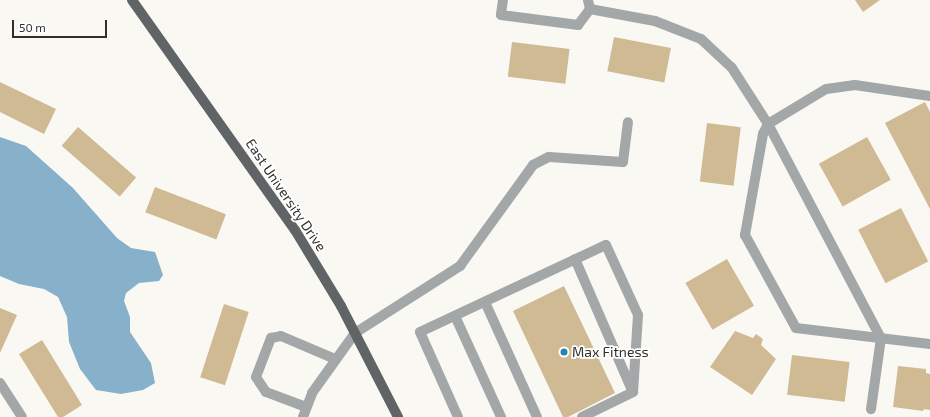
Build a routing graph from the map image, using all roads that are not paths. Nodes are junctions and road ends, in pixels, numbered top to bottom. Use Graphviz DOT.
graph roads {
  1 [pos="132,0"];
  2 [pos="504,0"];
  3 [pos="589,4"];
  4 [pos="930,96"];
  5 [pos="628,122"];
  6 [pos="768,124"];
  7 [pos="575,259"];
  8 [pos="485,302"];
  9 [pos="455,316"];
  10 [pos="355,333"];
  11 [pos="881,338"];
  12 [pos="930,344"];
  13 [pos="335,358"];
  14 [pos="0,382"];
  15 [pos="633,392"];
  16 [pos="306,407"];
  17 [pos="871,409"];
  18 [pos="22,417"];
  19 [pos="303,417"];
  20 [pos="398,417"];
  21 [pos="458,417"];
  22 [pos="501,417"];
  23 [pos="537,417"];
  24 [pos="582,417"];
  1 -- 10 [label="main road, East University Drive"];
  2 -- 3 [label="lane"];
  3 -- 6 [label="lane"];
  4 -- 6 [label="lane"];
  5 -- 10 [label="lane"];
  6 -- 11 [label="lane"];
  6 -- 11 [label="lane"];
  7 -- 8 [label="lane"];
  7 -- 15 [label="lane"];
  7 -- 15 [label="lane"];
  8 -- 9 [label="lane"];
  8 -- 23 [label="lane"];
  9 -- 21 [label="lane"];
  9 -- 22 [label="lane"];
  10 -- 13 [label="lane"];
  10 -- 20 [label="main road, East University Drive"];
  11 -- 12 [label="lane"];
  11 -- 17 [label="lane"];
  13 -- 16 [label="lane"];
  13 -- 16 [label="lane"];
  14 -- 18 [label="lane"];
  15 -- 24 [label="lane"];
  16 -- 19 [label="lane"];
}
